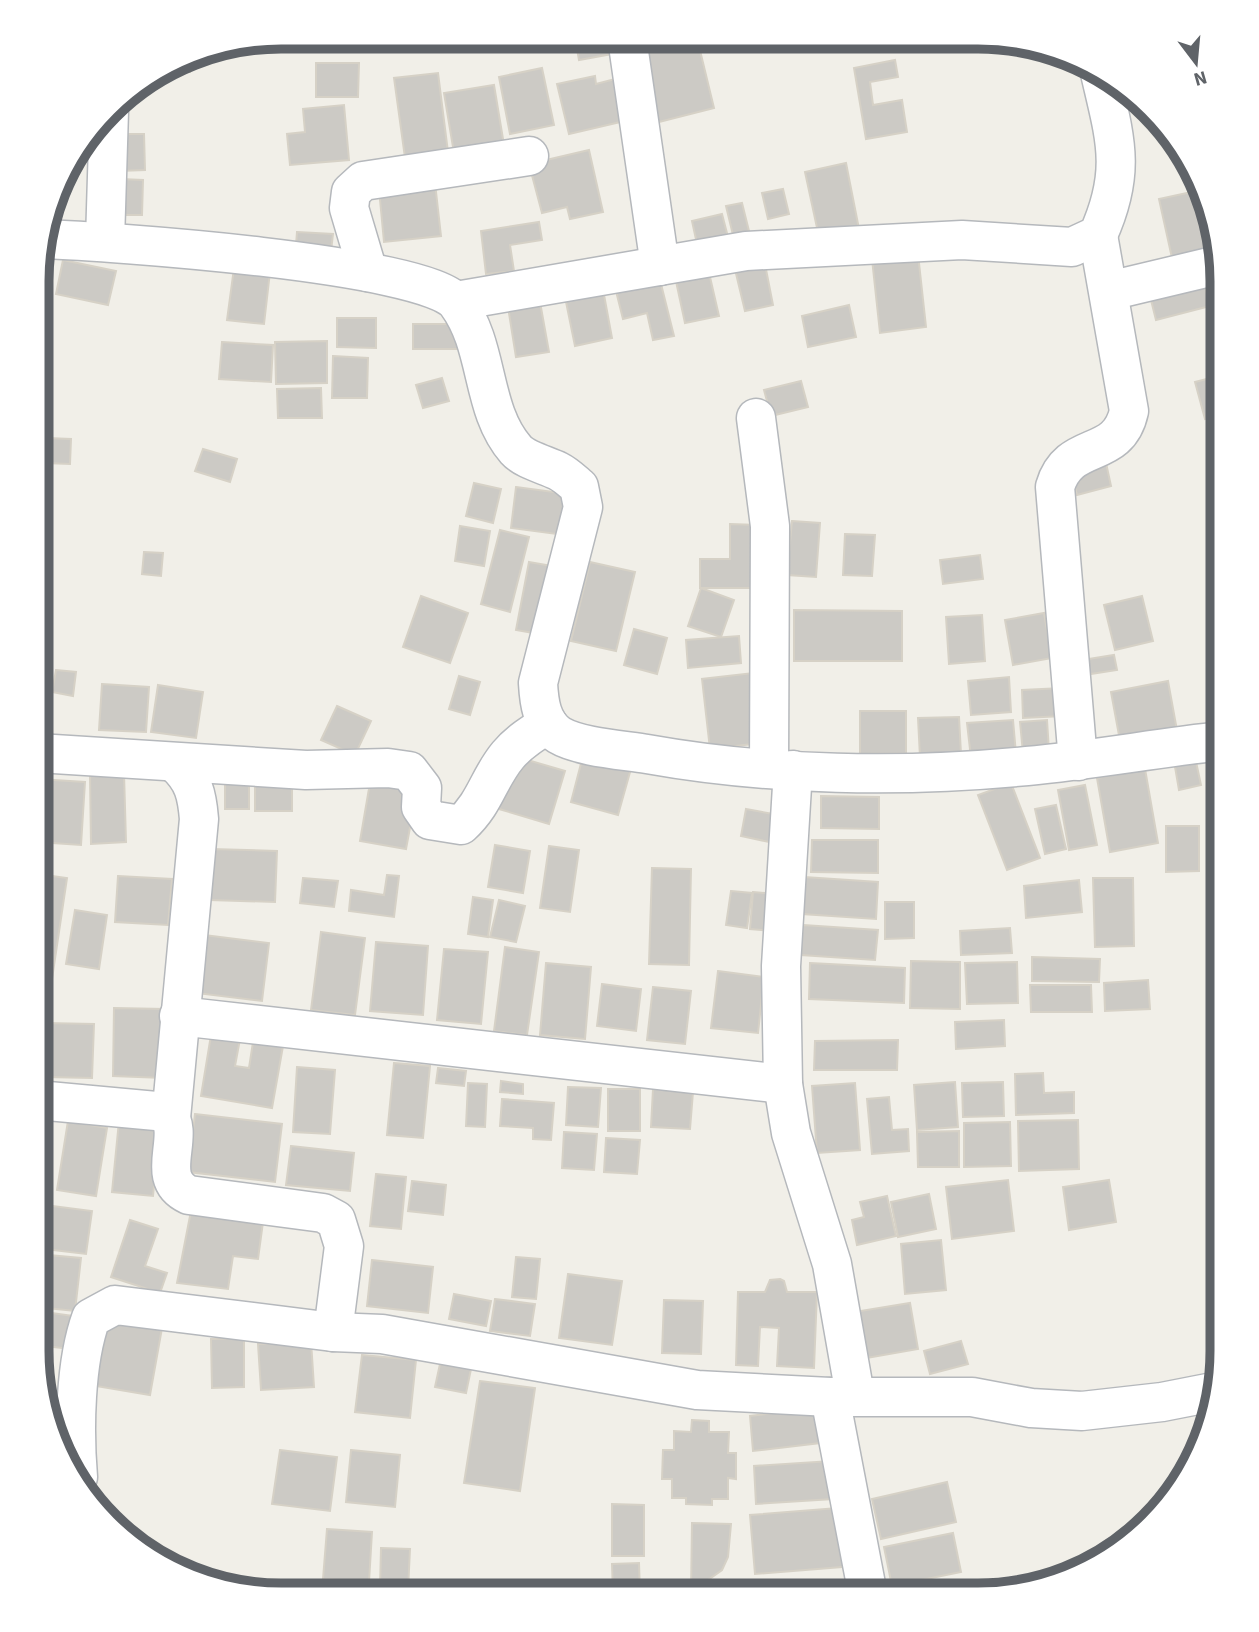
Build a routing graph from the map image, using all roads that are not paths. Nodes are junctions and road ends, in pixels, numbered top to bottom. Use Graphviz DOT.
graph roads {
  1 [pos="629,49"];
  2 [pos="1102,85"];
  3 [pos="109,126"];
  4 [pos="529,156"];
  5 [pos="1098,235"];
  6 [pos="53,239"];
  7 [pos="105,241"];
  8 [pos="660,266"];
  9 [pos="1209,267"];
  10 [pos="368,272"];
  11 [pos="1109,290"];
  12 [pos="456,302"];
  13 [pos="756,418"];
  14 [pos="548,724"];
  15 [pos="1210,743"];
  16 [pos="49,754"];
  17 [pos="1079,761"];
  18 [pos="175,763"];
  19 [pos="781,769"];
  20 [pos="179,1016"];
  21 [pos="783,1084"];
  22 [pos="49,1101"];
  23 [pos="171,1118"];
  24 [pos="333,1332"];
  25 [pos="1206,1393"];
  26 [pos="842,1396"];
  27 [pos="65,1418"];
  28 [pos="72,1451"];
  29 [pos="866,1583"];
  1 -- 8 [label="street"];
  2 -- 5 [label="street"];
  3 -- 7 [label="street"];
  4 -- 10 [label="street"];
  5 -- 8 [label="street"];
  5 -- 11 [label="street"];
  6 -- 7 [label="street"];
  7 -- 10 [label="street"];
  8 -- 12 [label="street"];
  9 -- 11 [label="street"];
  10 -- 12 [label="street"];
  11 -- 17 [label="street"];
  12 -- 14 [label="street"];
  13 -- 19 [label="street"];
  14 -- 18 [label="street"];
  14 -- 19 [label="street"];
  15 -- 17 [label="street"];
  16 -- 18 [label="street"];
  17 -- 19 [label="street"];
  18 -- 20 [label="street"];
  19 -- 21 [label="street"];
  20 -- 21 [label="street"];
  20 -- 23 [label="street"];
  21 -- 26 [label="street"];
  22 -- 23 [label="street"];
  23 -- 24 [label="street"];
  24 -- 26 [label="street"];
  24 -- 27 [label="street"];
  25 -- 26 [label="street"];
  26 -- 29 [label="street"];
  27 -- 28 [label="street"];
}
